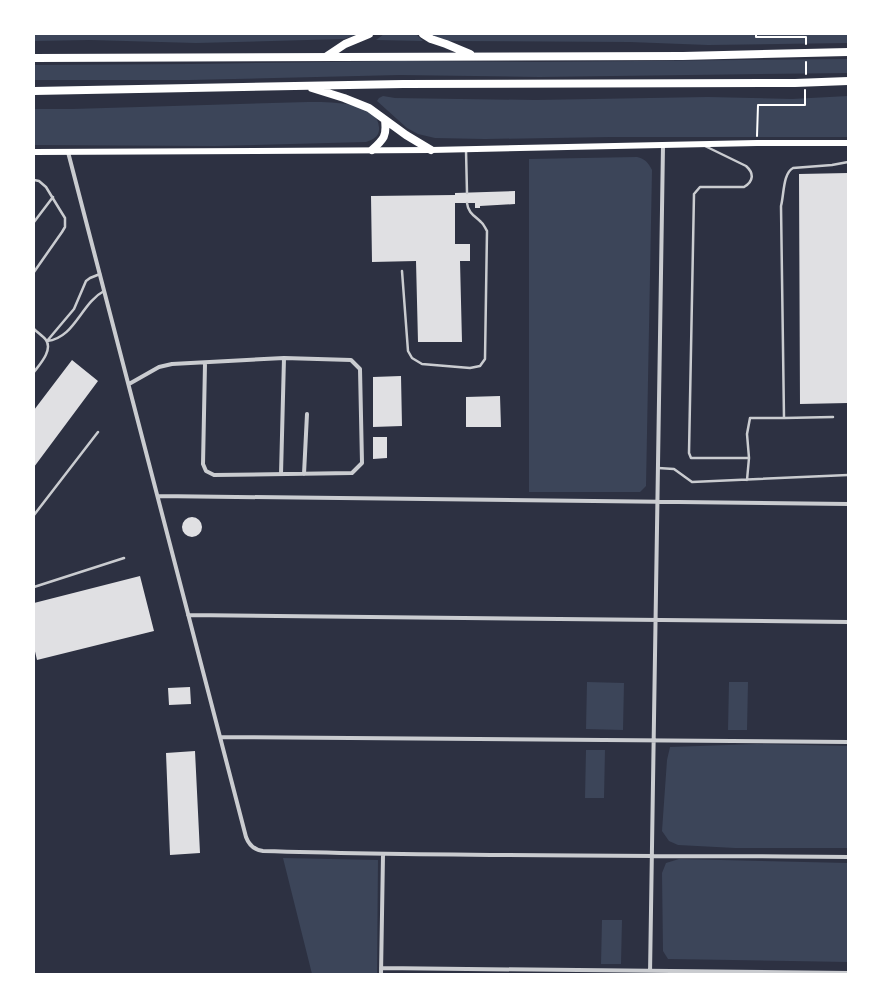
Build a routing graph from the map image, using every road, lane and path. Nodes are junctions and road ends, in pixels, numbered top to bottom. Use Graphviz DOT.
graph roads {
  1 [pos="369,34"];
  2 [pos="422,34"];
  3 [pos="756,34"];
  4 [pos="806,45"];
  5 [pos="848,52"];
  6 [pos="326,56"];
  7 [pos="474,56"];
  8 [pos="34,58"];
  9 [pos="806,60"];
  10 [pos="806,75"];
  11 [pos="848,81"];
  12 [pos="806,83"];
  13 [pos="304,86"];
  14 [pos="34,91"];
  15 [pos="384,120"];
  16 [pos="848,142"];
  17 [pos="757,143"];
  18 [pos="703,144"];
  19 [pos="663,146"];
  20 [pos="466,149"];
  21 [pos="372,150"];
  22 [pos="431,150"];
  23 [pos="34,152"];
  24 [pos="68,152"];
  25 [pos="848,162"];
  26 [pos="34,180"];
  27 [pos="467,193"];
  28 [pos="53,197"];
  29 [pos="467,203"];
  30 [pos="34,222"];
  31 [pos="402,271"];
  32 [pos="34,272"];
  33 [pos="100,274"];
  34 [pos="104,290"];
  35 [pos="34,329"];
  36 [pos="47,341"];
  37 [pos="284,358"];
  38 [pos="205,364"];
  39 [pos="34,372"];
  40 [pos="129,384"];
  41 [pos="307,414"];
  42 [pos="833,417"];
  43 [pos="784,418"];
  44 [pos="98,432"];
  45 [pos="749,458"];
  46 [pos="658,468"];
  47 [pos="281,474"];
  48 [pos="304,474"];
  49 [pos="848,475"];
  50 [pos="747,480"];
  51 [pos="158,496"];
  52 [pos="658,502"];
  53 [pos="848,504"];
  54 [pos="34,515"];
  55 [pos="124,558"];
  56 [pos="34,587"];
  57 [pos="188,615"];
  58 [pos="656,620"];
  59 [pos="848,622"];
  60 [pos="220,737"];
  61 [pos="654,740"];
  62 [pos="848,742"];
  63 [pos="383,855"];
  64 [pos="652,855"];
  65 [pos="848,857"];
  66 [pos="381,968"];
  67 [pos="650,972"];
  68 [pos="848,973"];
  69 [pos="381,974"];
  1 -- 6 [label="highway"];
  2 -- 7 [label="highway"];
  3 -- 4 [label="path"];
  5 -- 7 [label="highway"];
  6 -- 7 [label="highway"];
  6 -- 8 [label="highway"];
  9 -- 10 [label="path"];
  11 -- 13 [label="highway"];
  12 -- 17 [label="path"];
  13 -- 14 [label="highway"];
  13 -- 15 [label="highway"];
  15 -- 21 [label="highway"];
  15 -- 22 [label="highway"];
  16 -- 17 [label="main road"];
  17 -- 18 [label="main road"];
  18 -- 19 [label="main road"];
  18 -- 45 [label="lane"];
  19 -- 20 [label="main road"];
  19 -- 46 [label="street"];
  20 -- 22 [label="main road"];
  20 -- 27 [label="lane"];
  21 -- 22 [label="main road"];
  21 -- 24 [label="main road"];
  23 -- 24 [label="main road"];
  24 -- 33 [label="street"];
  25 -- 43 [label="lane"];
  26 -- 28 [label="lane"];
  28 -- 30 [label="lane"];
  28 -- 32 [label="lane"];
  29 -- 31 [label="lane"];
  33 -- 34 [label="street"];
  33 -- 36 [label="lane"];
  34 -- 36 [label="lane"];
  34 -- 40 [label="street"];
  35 -- 36 [label="lane"];
  36 -- 39 [label="lane"];
  37 -- 38 [label="street"];
  37 -- 47 [label="street"];
  37 -- 48 [label="street"];
  38 -- 40 [label="street"];
  38 -- 47 [label="street"];
  40 -- 51 [label="street"];
  41 -- 48 [label="street"];
  42 -- 43 [label="lane"];
  43 -- 45 [label="lane"];
  44 -- 54 [label="lane"];
  45 -- 50 [label="lane"];
  46 -- 50 [label="lane"];
  46 -- 52 [label="street"];
  47 -- 48 [label="street"];
  49 -- 50 [label="lane"];
  51 -- 52 [label="street"];
  51 -- 57 [label="street"];
  52 -- 53 [label="street"];
  52 -- 58 [label="street"];
  55 -- 56 [label="lane"];
  57 -- 58 [label="street"];
  57 -- 60 [label="street"];
  58 -- 59 [label="street"];
  58 -- 61 [label="street"];
  60 -- 61 [label="street"];
  60 -- 63 [label="street"];
  61 -- 62 [label="street"];
  61 -- 64 [label="street"];
  63 -- 64 [label="street"];
  63 -- 66 [label="street"];
  64 -- 65 [label="street"];
  64 -- 67 [label="street"];
  66 -- 67 [label="street"];
  66 -- 69 [label="street"];
  67 -- 68 [label="street"];
}
